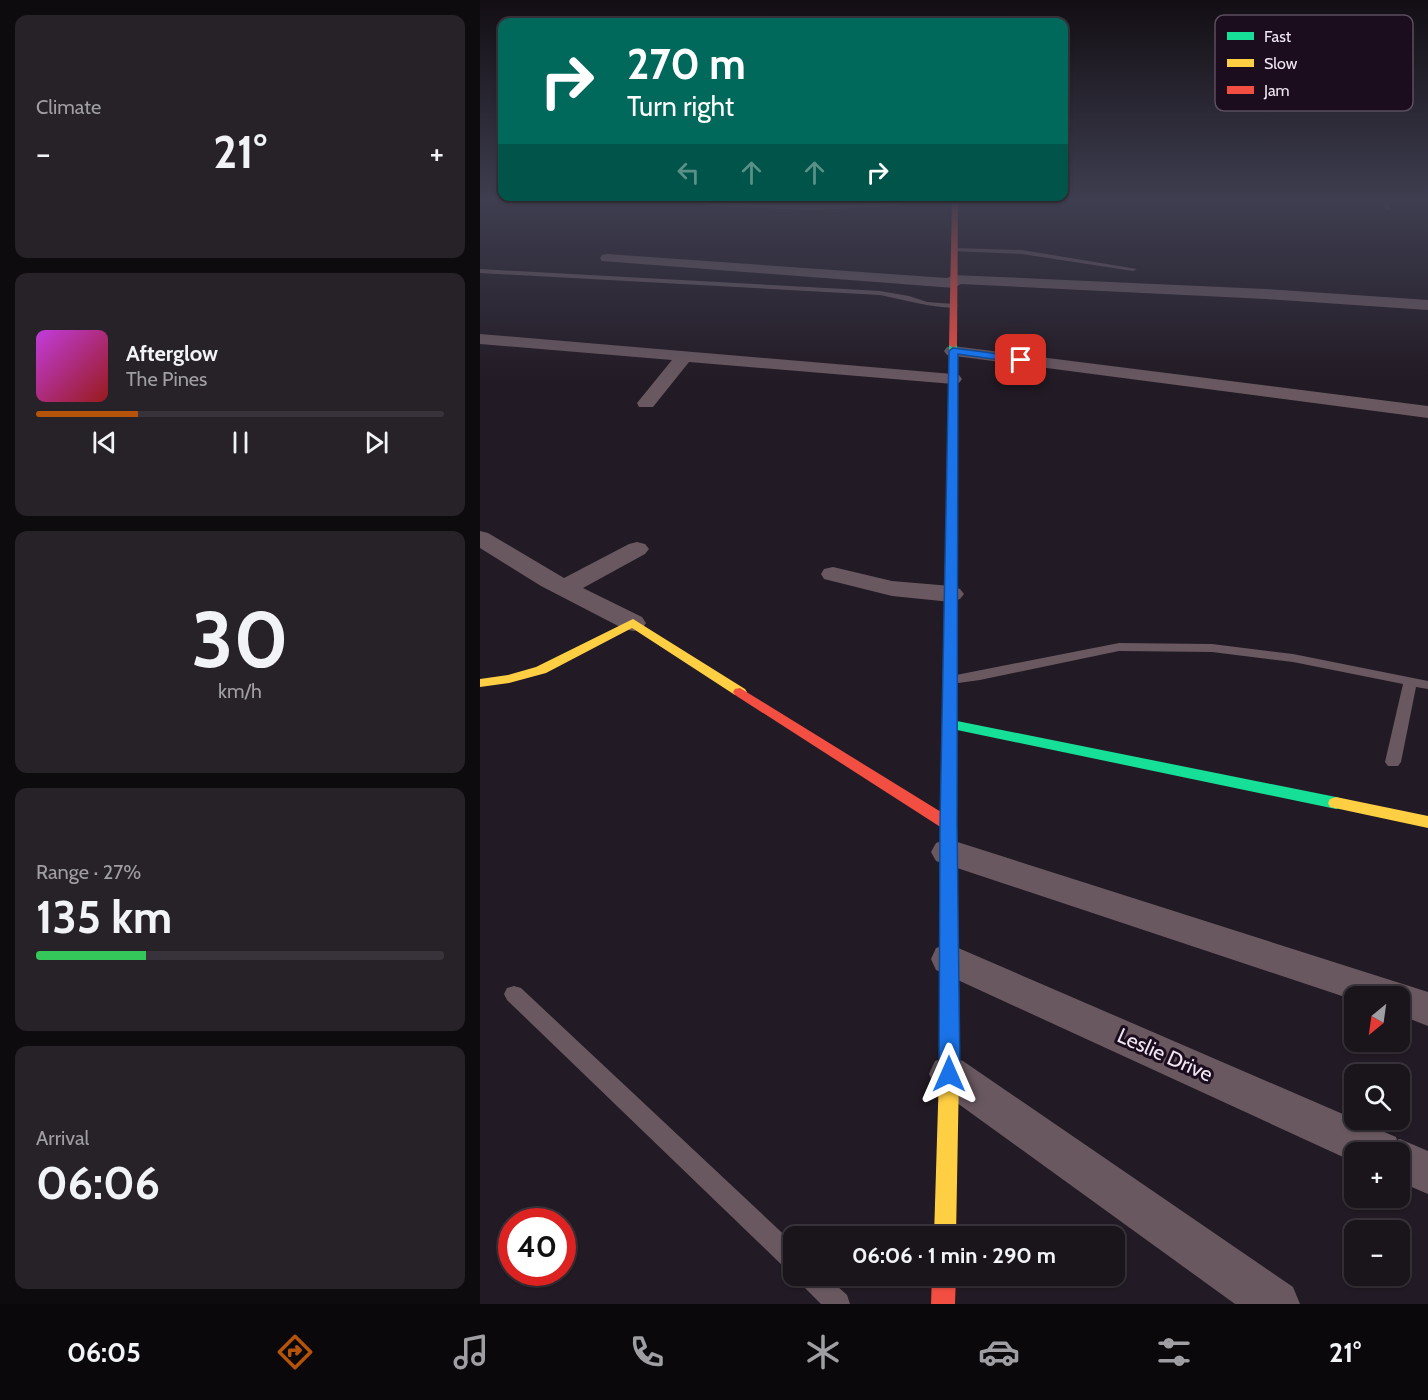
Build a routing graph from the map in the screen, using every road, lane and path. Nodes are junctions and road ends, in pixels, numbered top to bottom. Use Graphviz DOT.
graph roads {
  1 [pos="680,263"];
  2 [pos="953,263"];
  3 [pos="1093,263"];
  4 [pos="1133,269"];
  5 [pos="480,271"];
  6 [pos="954,281"];
  7 [pos="1428,305"];
  8 [pos="954,306"];
  9 [pos="480,339"];
  10 [pos="953,351"];
  11 [pos="684,357"];
  12 [pos="954,379"];
  13 [pos="646,403"];
  14 [pos="1428,412"];
  15 [pos="480,538"];
  16 [pos="637,549"];
  17 [pos="833,574"];
  18 [pos="564,588"];
  19 [pos="951,594"];
  20 [pos="633,623"];
  21 [pos="950,680"];
  22 [pos="480,683"];
  23 [pos="1410,683"];
  24 [pos="1428,685"];
  25 [pos="950,724"];
  26 [pos="1393,762"];
  27 [pos="1428,822"];
  28 [pos="948,838"];
  29 [pos="949,959"];
  30 [pos="1362,986"];
  31 [pos="514,994"];
  32 [pos="1410,1002"];
  33 [pos="1428,1008"];
  34 [pos="949,1074"];
  35 [pos="1359,1142"];
  36 [pos="1410,1165"];
  37 [pos="1428,1173"];
  38 [pos="945,1226"];
  39 [pos="783,1251"];
  40 [pos="819,1286"];
  41 [pos="944,1286"];
  42 [pos="838,1304"];
  43 [pos="943,1304"];
  44 [pos="1276,1304"];
  1 -- 6 [label="street"];
  2 -- 6 [label="street"];
  3 -- 4 [label="lane"];
  5 -- 8 [label="lane"];
  6 -- 7 [label="street"];
  6 -- 8 [label="street"];
  8 -- 10 [label="street"];
  9 -- 11 [label="street"];
  10 -- 12 [label="street"];
  10 -- 14 [label="street"];
  11 -- 12 [label="street"];
  11 -- 13 [label="street"];
  12 -- 19 [label="street"];
  15 -- 18 [label="street"];
  16 -- 18 [label="street"];
  17 -- 19 [label="street"];
  18 -- 20 [label="street"];
  19 -- 21 [label="street"];
  20 -- 22 [label="street"];
  20 -- 28 [label="street"];
  21 -- 23 [label="lane"];
  21 -- 25 [label="street"];
  23 -- 24 [label="lane"];
  23 -- 26 [label="lane"];
  25 -- 27 [label="street"];
  25 -- 28 [label="street"];
  28 -- 29 [label="street"];
  28 -- 30 [label="street"];
  29 -- 34 [label="street"];
  29 -- 35 [label="street, Leslie Drive"];
  31 -- 39 [label="lane"];
  32 -- 33 [label="street"];
  34 -- 38 [label="street"];
  34 -- 44 [label="street"];
  36 -- 37 [label="street"];
  40 -- 42 [label="lane"];
  41 -- 43 [label="street"];
}
